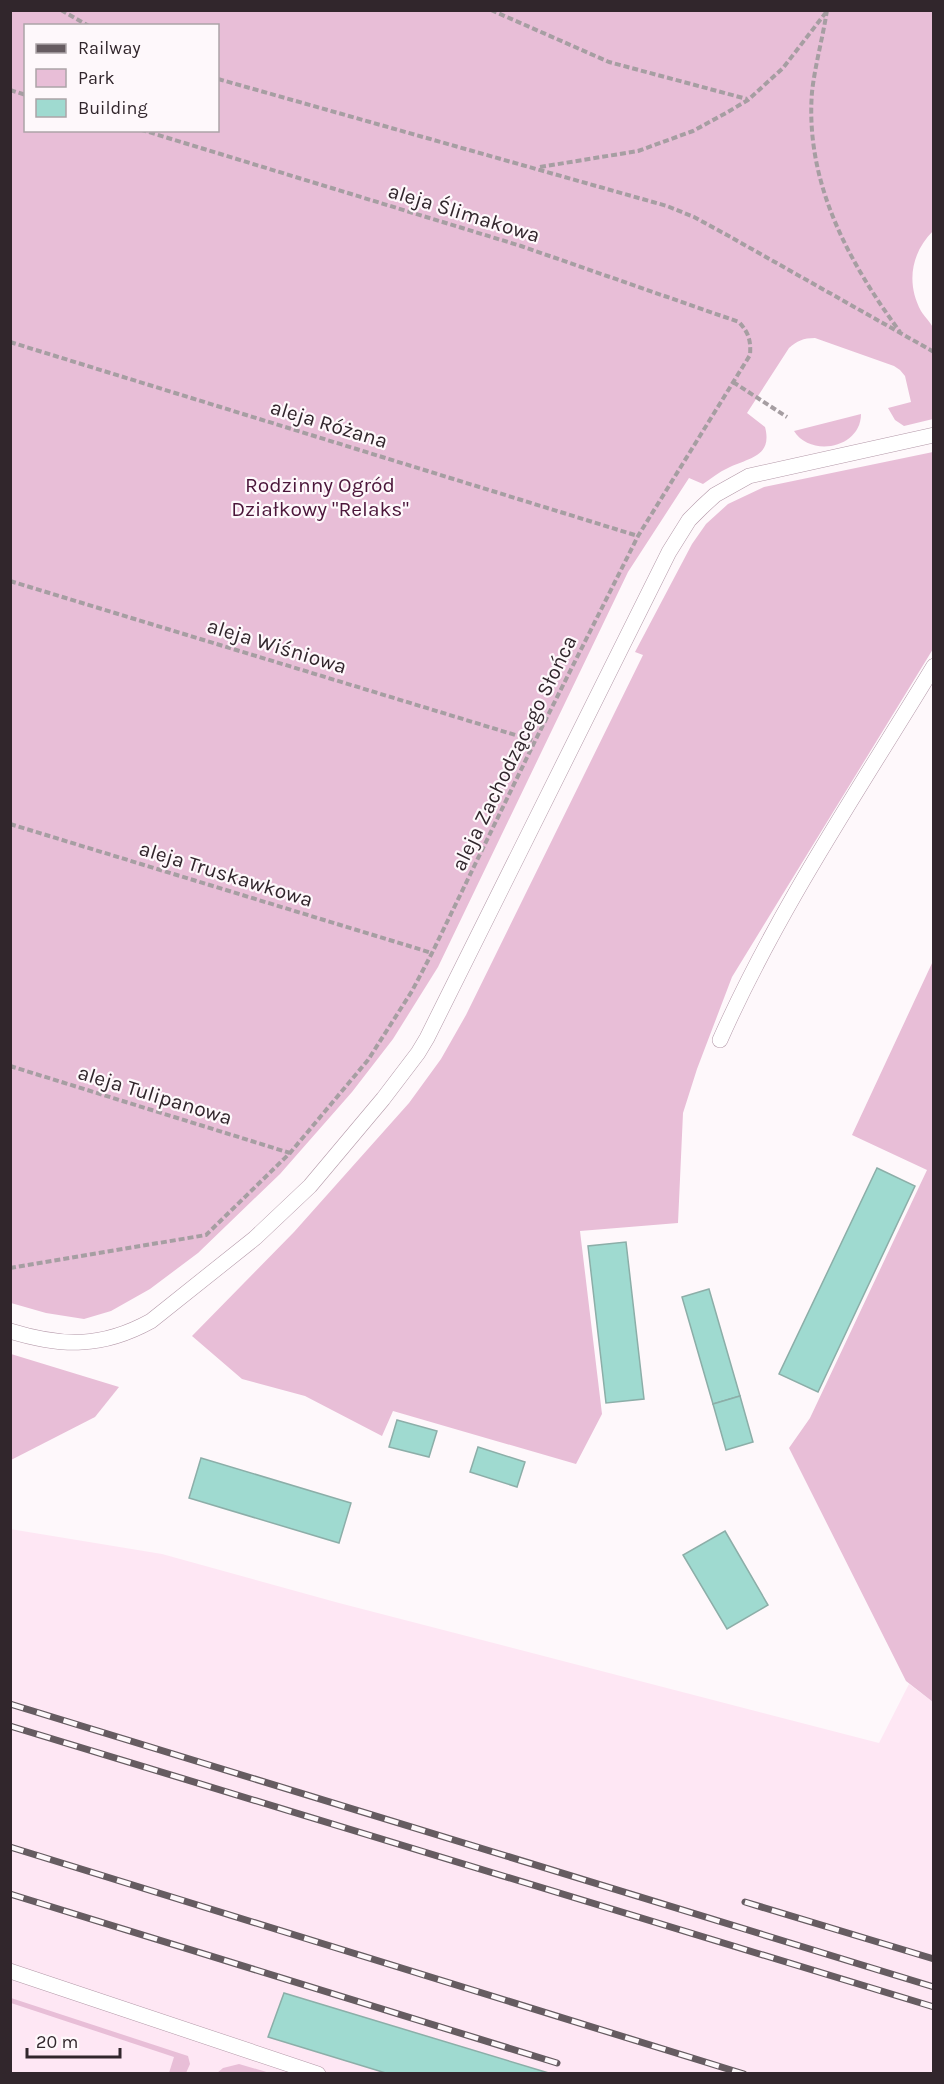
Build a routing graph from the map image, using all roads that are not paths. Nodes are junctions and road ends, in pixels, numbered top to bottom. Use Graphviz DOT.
graph roads {
  1 [pos="933,435"];
  2 [pos="933,666"];
  3 [pos="720,1040"];
  4 [pos="10,1331"];
  5 [pos="10,1971"];
  6 [pos="318,2073"];
  1 -- 4 [label="lane"];
  2 -- 3 [label="lane"];
  5 -- 6 [label="lane"];
}
